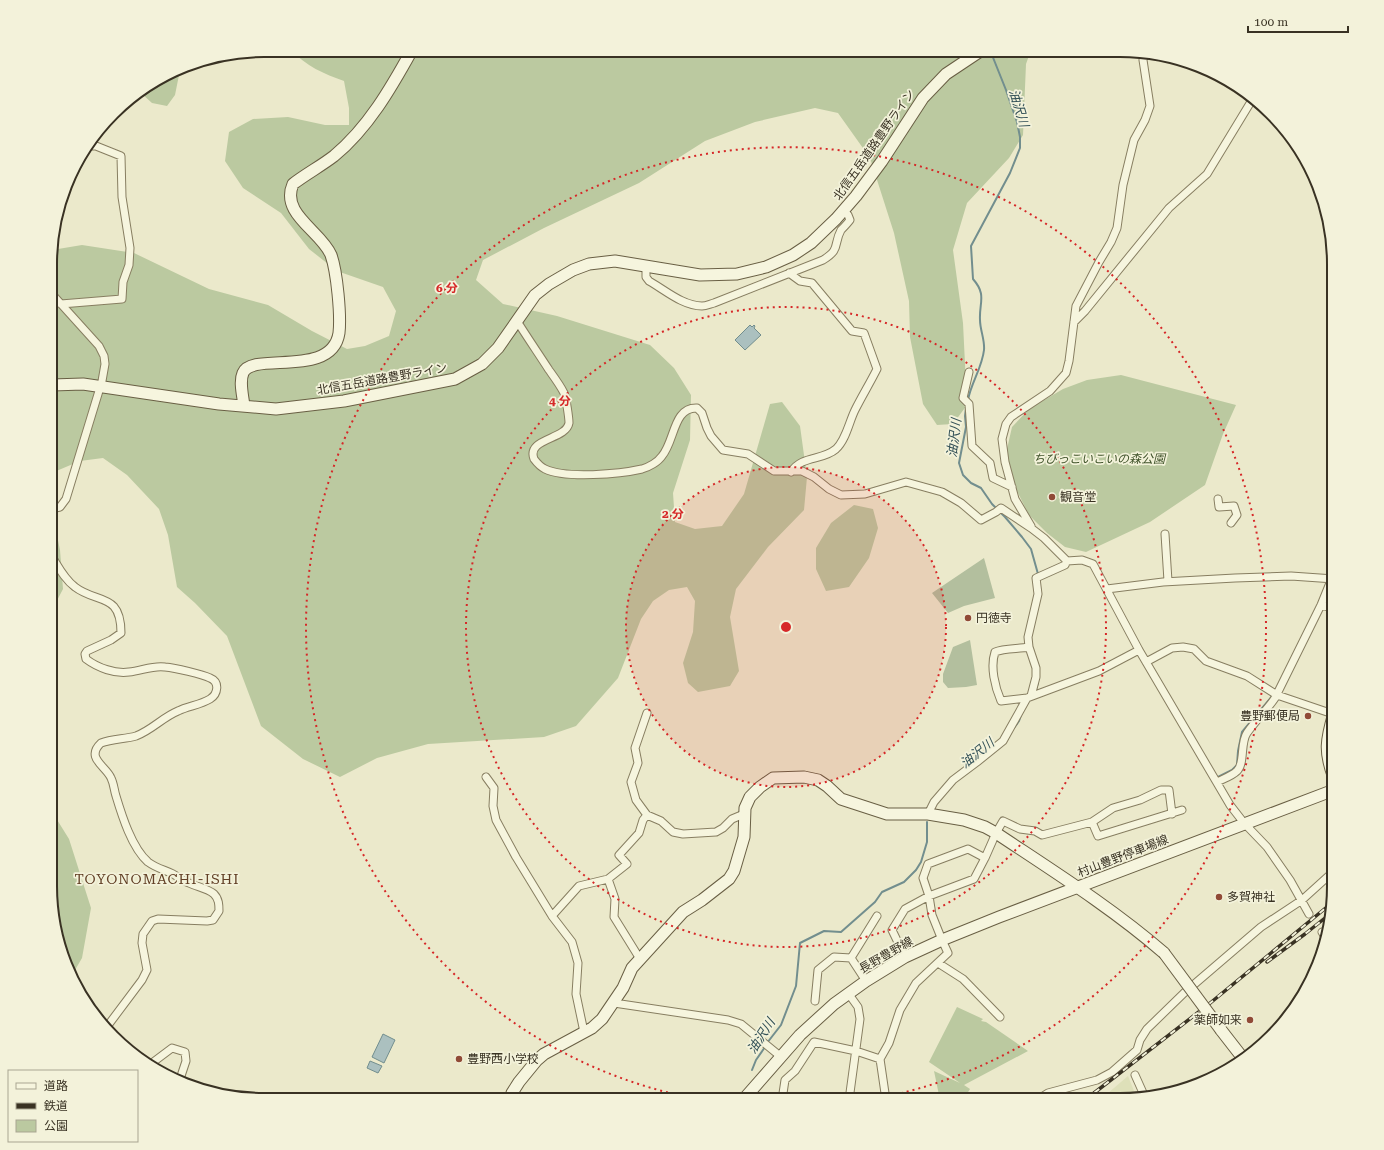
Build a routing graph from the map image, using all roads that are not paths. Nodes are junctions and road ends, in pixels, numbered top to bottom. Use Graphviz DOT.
graph roads {
  1 [pos="408,57"];
  2 [pos="973,57"];
  3 [pos="1143,58"];
  4 [pos="1250,104"];
  5 [pos="94,146"];
  6 [pos="843,211"];
  7 [pos="646,266"];
  8 [pos="788,273"];
  9 [pos="57,300"];
  10 [pos="61,304"];
  11 [pos="517,321"];
  12 [pos="1074,322"];
  13 [pos="969,372"];
  14 [pos="57,384"];
  15 [pos="100,387"];
  16 [pos="244,406"];
  17 [pos="791,472"];
  18 [pos="1012,487"];
  19 [pos="1218,499"];
  20 [pos="57,507"];
  21 [pos="1231,522"];
  22 [pos="1031,528"];
  23 [pos="1165,534"];
  24 [pos="1067,561"];
  25 [pos="57,564"];
  26 [pos="1327,579"];
  27 [pos="1168,581"];
  28 [pos="1107,589"];
  29 [pos="1327,592"];
  30 [pos="1321,605"];
  31 [pos="1327,606"];
  32 [pos="1029,647"];
  33 [pos="1139,650"];
  34 [pos="1146,662"];
  35 [pos="1277,695"];
  36 [pos="1031,696"];
  37 [pos="1327,711"];
  38 [pos="647,712"];
  39 [pos="486,777"];
  40 [pos="1217,782"];
  41 [pos="1327,793"];
  42 [pos="1182,810"];
  43 [pos="744,814"];
  44 [pos="928,814"];
  45 [pos="1172,814"];
  46 [pos="647,815"];
  47 [pos="1092,822"];
  48 [pos="1244,823"];
  49 [pos="996,832"];
  50 [pos="985,858"];
  51 [pos="1327,878"];
  52 [pos="608,879"];
  53 [pos="1078,886"];
  54 [pos="929,896"];
  55 [pos="1302,900"];
  56 [pos="1309,914"];
  57 [pos="552,916"];
  58 [pos="877,916"];
  59 [pos="942,940"];
  60 [pos="905,957"];
  61 [pos="851,958"];
  62 [pos="640,959"];
  63 [pos="938,963"];
  64 [pos="866,981"];
  65 [pos="848,993"];
  66 [pos="815,1001"];
  67 [pos="614,1003"];
  68 [pos="1000,1017"];
  69 [pos="109,1023"];
  70 [pos="584,1032"];
  71 [pos="856,1051"];
  72 [pos="777,1053"];
  73 [pos="1240,1054"];
  74 [pos="880,1059"];
  75 [pos="154,1061"];
  76 [pos="181,1075"];
  77 [pos="1136,1075"];
  78 [pos="1143,1092"];
  79 [pos="512,1093"];
  80 [pos="748,1093"];
  81 [pos="783,1093"];
  82 [pos="850,1093"];
  83 [pos="885,1093"];
  84 [pos="1052,1093"];
  1 -- 16 [label="street"];
  2 -- 6 [label="street, 北信五岳道路豊野ライン"];
  3 -- 12 [label="street"];
  4 -- 12 [label="street"];
  5 -- 10 [label="street"];
  6 -- 7 [label="street, 北信五岳道路豊野ライン"];
  6 -- 8 [label="street"];
  7 -- 8 [label="street"];
  7 -- 11 [label="street, 北信五岳道路豊野ライン"];
  8 -- 17 [label="street"];
  9 -- 10 [label="street"];
  10 -- 15 [label="street"];
  11 -- 16 [label="street, 北信五岳道路豊野ライン"];
  11 -- 17 [label="street"];
  12 -- 18 [label="street"];
  13 -- 18 [label="street"];
  14 -- 15 [label="street, 北信五岳道路豊野ライン"];
  15 -- 16 [label="street, 北信五岳道路豊野ライン"];
  15 -- 20 [label="street"];
  17 -- 22 [label="street"];
  18 -- 22 [label="street"];
  19 -- 21 [label="street"];
  22 -- 24 [label="street"];
  23 -- 27 [label="street"];
  24 -- 28 [label="street"];
  24 -- 32 [label="street"];
  25 -- 69 [label="street"];
  26 -- 27 [label="street"];
  27 -- 28 [label="street"];
  28 -- 33 [label="street"];
  29 -- 30 [label="street"];
  30 -- 31 [label="street"];
  30 -- 35 [label="street"];
  32 -- 36 [label="street"];
  32 -- 36 [label="street"];
  33 -- 34 [label="street"];
  33 -- 36 [label="street"];
  34 -- 35 [label="street"];
  34 -- 40 [label="street"];
  35 -- 37 [label="street"];
  35 -- 40 [label="street"];
  36 -- 44 [label="street"];
  38 -- 46 [label="street"];
  39 -- 57 [label="street"];
  40 -- 48 [label="street"];
  41 -- 48 [label="street, 村山豊野停車場線"];
  42 -- 45 [label="street"];
  43 -- 44 [label="street"];
  43 -- 46 [label="street"];
  43 -- 62 [label="street"];
  44 -- 49 [label="street"];
  45 -- 47 [label="street"];
  45 -- 47 [label="street"];
  46 -- 52 [label="street"];
  47 -- 49 [label="street"];
  48 -- 53 [label="street, 村山豊野停車場線"];
  48 -- 55 [label="street"];
  49 -- 50 [label="street"];
  49 -- 53 [label="street"];
  50 -- 54 [label="street"];
  50 -- 54 [label="street"];
  51 -- 55 [label="street"];
  52 -- 57 [label="street"];
  52 -- 62 [label="street"];
  53 -- 59 [label="street, 長野豊野線"];
  53 -- 73 [label="street, 村山豊野停車場線, bridge"];
  54 -- 59 [label="street"];
  54 -- 60 [label="street"];
  55 -- 56 [label="street"];
  55 -- 84 [label="street"];
  57 -- 70 [label="street"];
  58 -- 61 [label="street"];
  59 -- 60 [label="street, 長野豊野線"];
  59 -- 63 [label="street"];
  60 -- 64 [label="street, 長野豊野線"];
  61 -- 64 [label="street"];
  61 -- 66 [label="street"];
  62 -- 67 [label="street"];
  63 -- 68 [label="street"];
  63 -- 74 [label="street"];
  64 -- 65 [label="street, 長野豊野線"];
  65 -- 71 [label="street"];
  65 -- 72 [label="street, 長野豊野線"];
  67 -- 70 [label="street"];
  67 -- 72 [label="street"];
  70 -- 79 [label="street"];
  71 -- 74 [label="street"];
  71 -- 81 [label="street"];
  71 -- 82 [label="street"];
  72 -- 80 [label="street, 長野豊野線"];
  74 -- 83 [label="street"];
  75 -- 76 [label="street"];
  77 -- 78 [label="street"];
}
